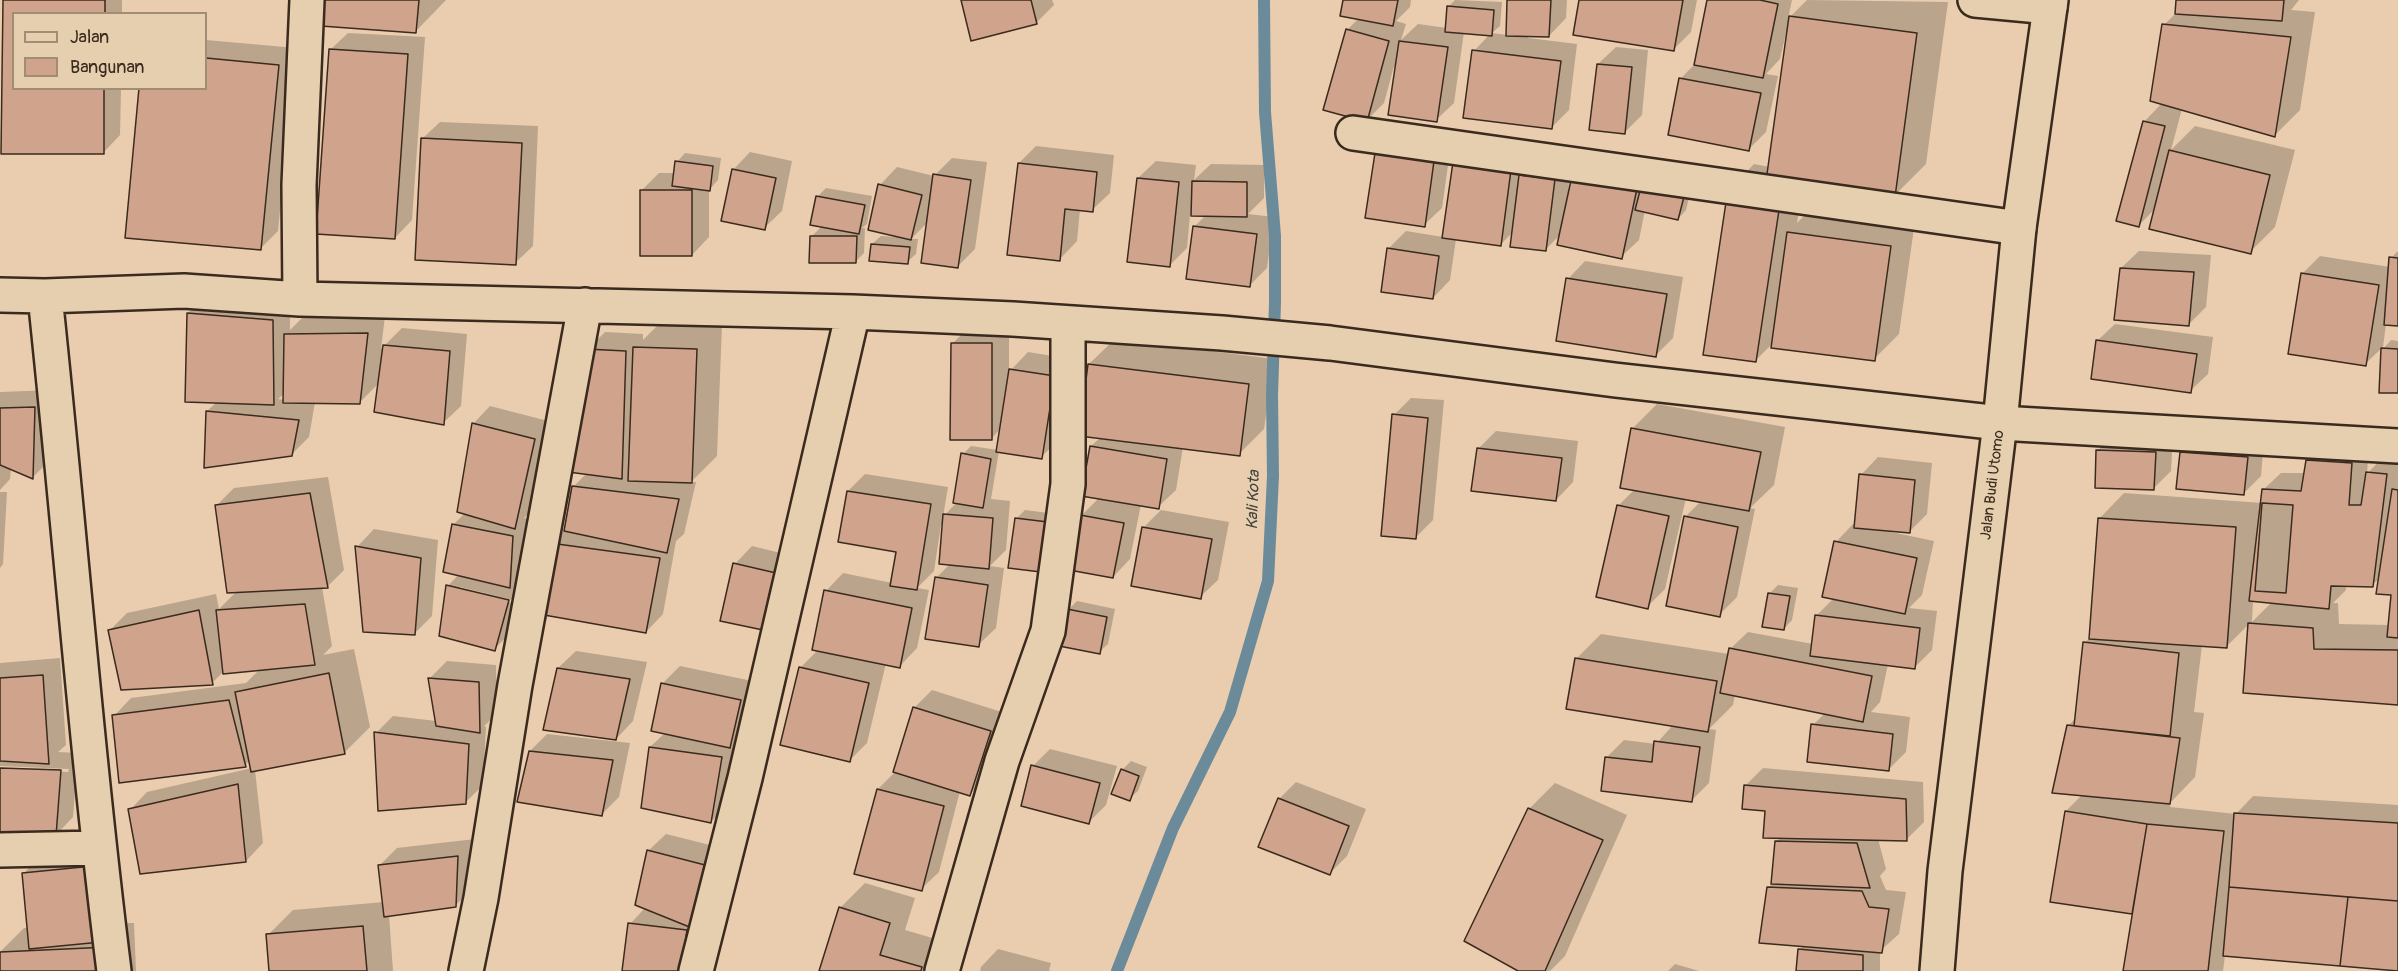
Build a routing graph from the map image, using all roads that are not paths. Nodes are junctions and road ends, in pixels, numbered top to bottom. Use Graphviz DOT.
graph roads {
  1 [pos="307,0"];
  2 [pos="1974,0"];
  3 [pos="2050,3"];
  4 [pos="1353,133"];
  5 [pos="2019,228"];
  6 [pos="0,295"];
  7 [pos="45,296"];
  8 [pos="300,299"];
  9 [pos="585,305"];
  10 [pos="853,312"];
  11 [pos="1068,324"];
  12 [pos="2000,423"];
  13 [pos="2398,446"];
  14 [pos="98,848"];
  15 [pos="0,850"];
  16 [pos="114,971"];
  17 [pos="466,971"];
  18 [pos="696,971"];
  19 [pos="942,971"];
  20 [pos="1937,971"];
  1 -- 8 [label="street"];
  2 -- 3 [label="street"];
  3 -- 5 [label="street, Jalan Budi Utomo"];
  4 -- 5 [label="street"];
  5 -- 12 [label="street, Jalan Budi Utomo"];
  6 -- 7 [label="street"];
  7 -- 8 [label="street"];
  7 -- 14 [label="street"];
  8 -- 9 [label="street"];
  9 -- 10 [label="street"];
  9 -- 17 [label="street"];
  10 -- 11 [label="street"];
  10 -- 18 [label="street"];
  11 -- 12 [label="street"];
  11 -- 19 [label="street"];
  12 -- 13 [label="street"];
  12 -- 20 [label="street, Jalan Budi Utomo"];
  14 -- 15 [label="street"];
  14 -- 16 [label="street"];
}
